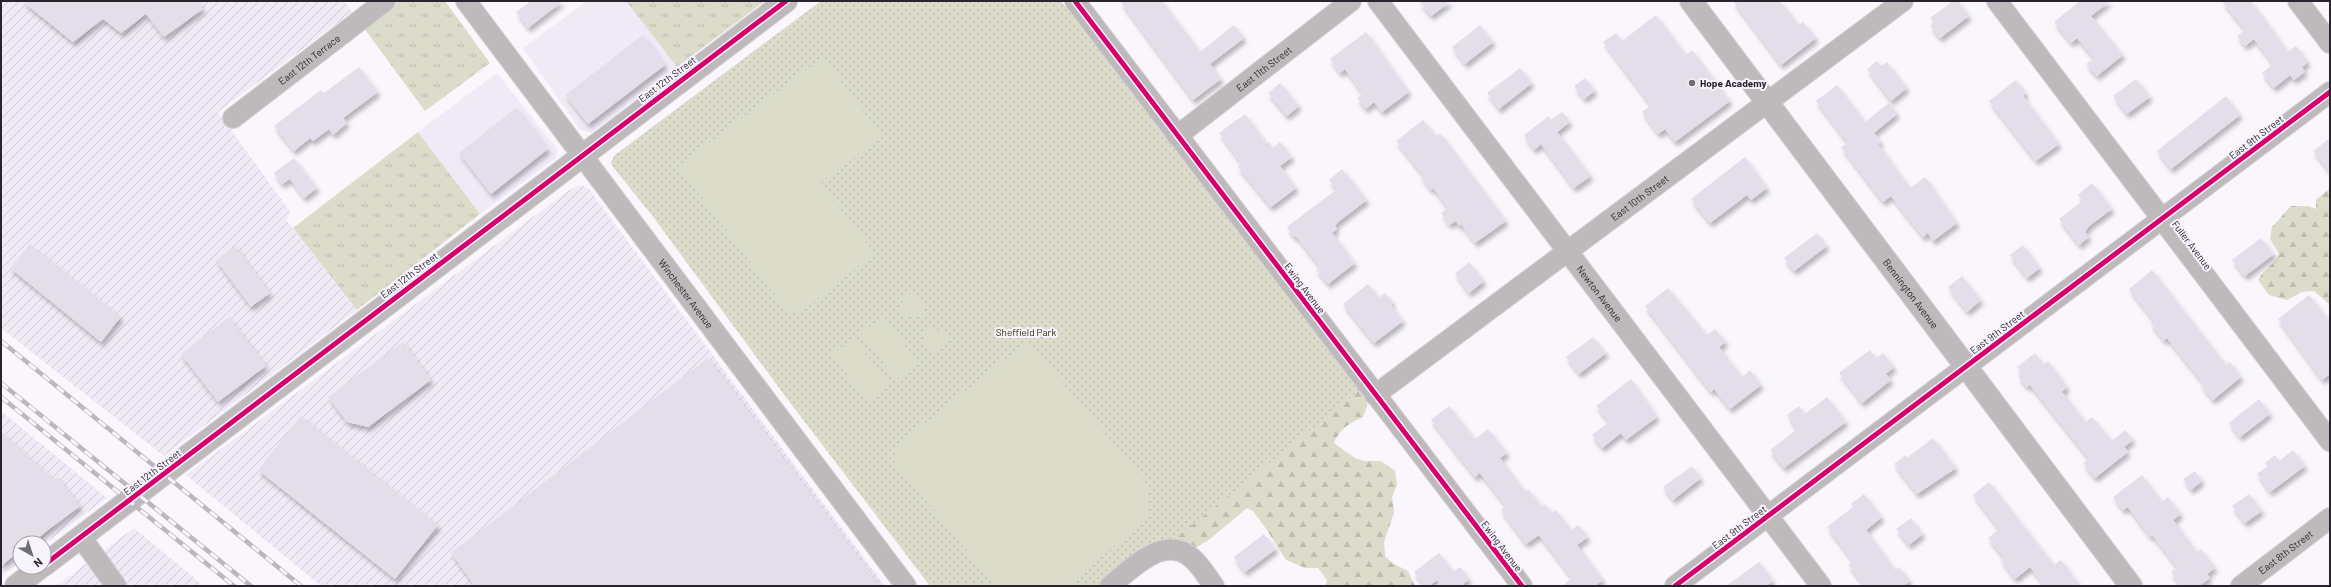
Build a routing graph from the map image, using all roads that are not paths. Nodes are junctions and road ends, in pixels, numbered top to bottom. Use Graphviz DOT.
graph roads {
  1 [pos="385,1"];
  2 [pos="466,1"];
  3 [pos="786,1"];
  4 [pos="1075,1"];
  5 [pos="1351,1"];
  6 [pos="1378,1"];
  7 [pos="1691,1"];
  8 [pos="1903,1"];
  9 [pos="1997,1"];
  10 [pos="2298,1"];
  11 [pos="2330,43"];
  12 [pos="2330,92"];
  13 [pos="1767,102"];
  14 [pos="233,118"];
  15 [pos="1177,136"];
  16 [pos="582,155"];
  17 [pos="2161,219"];
  18 [pos="1568,252"];
  19 [pos="1965,367"];
  20 [pos="1375,394"];
  21 [pos="2330,441"];
  22 [pos="1768,516"];
  23 [pos="2330,518"];
  24 [pos="80,537"];
  25 [pos="52,559"];
  26 [pos="30,575"];
  27 [pos="16,586"];
  28 [pos="116,586"];
  29 [pos="906,586"];
  30 [pos="1110,586"];
  31 [pos="1214,586"];
  32 [pos="1522,586"];
  33 [pos="1675,586"];
  34 [pos="1821,586"];
  35 [pos="2131,586"];
  36 [pos="2240,586"];
  1 -- 14 [label="street, East 12th Terrace"];
  2 -- 16 [label="street, Winchester Avenue"];
  3 -- 16 [label="street, East 12th Street"];
  4 -- 15 [label="street, Ewing Avenue"];
  5 -- 15 [label="street, East 11th Street"];
  6 -- 18 [label="street, Newton Avenue"];
  7 -- 13 [label="street, Bennington Avenue"];
  8 -- 13 [label="street, East 10th Street"];
  9 -- 17 [label="street, Fuller Avenue"];
  10 -- 11 [label="street"];
  12 -- 17 [label="street, East 9th Street"];
  13 -- 18 [label="street, East 10th Street"];
  13 -- 19 [label="street, Bennington Avenue"];
  15 -- 20 [label="street, Ewing Avenue"];
  16 -- 24 [label="street, East 12th Street"];
  16 -- 29 [label="street, Winchester Avenue"];
  17 -- 19 [label="street, East 9th Street"];
  17 -- 21 [label="street, Fuller Avenue"];
  18 -- 20 [label="street, East 10th Street"];
  18 -- 22 [label="street, Newton Avenue"];
  19 -- 22 [label="street, East 9th Street"];
  19 -- 35 [label="street, Bennington Avenue"];
  20 -- 32 [label="street, Ewing Avenue"];
  22 -- 33 [label="street, East 9th Street"];
  22 -- 34 [label="street, Newton Avenue"];
  23 -- 36 [label="street, East 8th Street"];
  24 -- 25 [label="street, East 12th Street"];
  24 -- 28 [label="street"];
  26 -- 27 [label="street"];
  30 -- 31 [label="street"];
}
